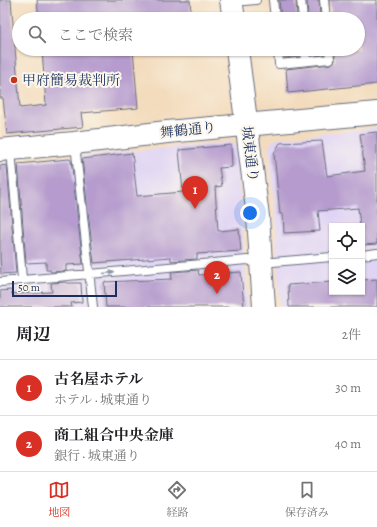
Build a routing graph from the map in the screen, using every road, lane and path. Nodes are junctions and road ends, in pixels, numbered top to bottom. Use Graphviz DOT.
graph roads {
  1 [pos="256,0"];
  2 [pos="273,0"];
  3 [pos="301,0"];
  4 [pos="324,0"];
  5 [pos="232,7"];
  6 [pos="274,12"];
  7 [pos="302,12"];
  8 [pos="325,12"];
  9 [pos="238,56"];
  10 [pos="279,56"];
  11 [pos="306,56"];
  12 [pos="330,56"];
  13 [pos="306,61"];
  14 [pos="377,113"];
  15 [pos="247,124"];
  16 [pos="74,143"];
  17 [pos="6,149"];
  18 [pos="377,253"];
  19 [pos="365,255"];
  20 [pos="329,257"];
  21 [pos="261,263"];
  22 [pos="90,274"];
  23 [pos="22,279"];
  24 [pos="0,282"];
  25 [pos="93,307"];
  26 [pos="264,307"];
  1 -- 5 [label="lane"];
  2 -- 6 [label="lane"];
  3 -- 7 [label="lane"];
  4 -- 8 [label="lane"];
  9 -- 15 [label="main road, 城東通り"];
  10 -- 13 [label="lane"];
  11 -- 13 [label="lane"];
  12 -- 13 [label="lane"];
  14 -- 15 [label="main road, 舞鶴通り"];
  15 -- 16 [label="main road, 舞鶴通り"];
  15 -- 21 [label="main road, 城東通り"];
  16 -- 17 [label="main road, 舞鶴通り"];
  16 -- 22 [label="lane"];
  17 -- 23 [label="lane"];
  18 -- 19 [label="lane"];
  20 -- 21 [label="lane"];
  22 -- 21 [label="lane, one-way"];
  21 -- 26 [label="main road, 城東通り"];
  22 -- 23 [label="lane"];
  22 -- 25 [label="lane"];
  23 -- 24 [label="lane"];
}
